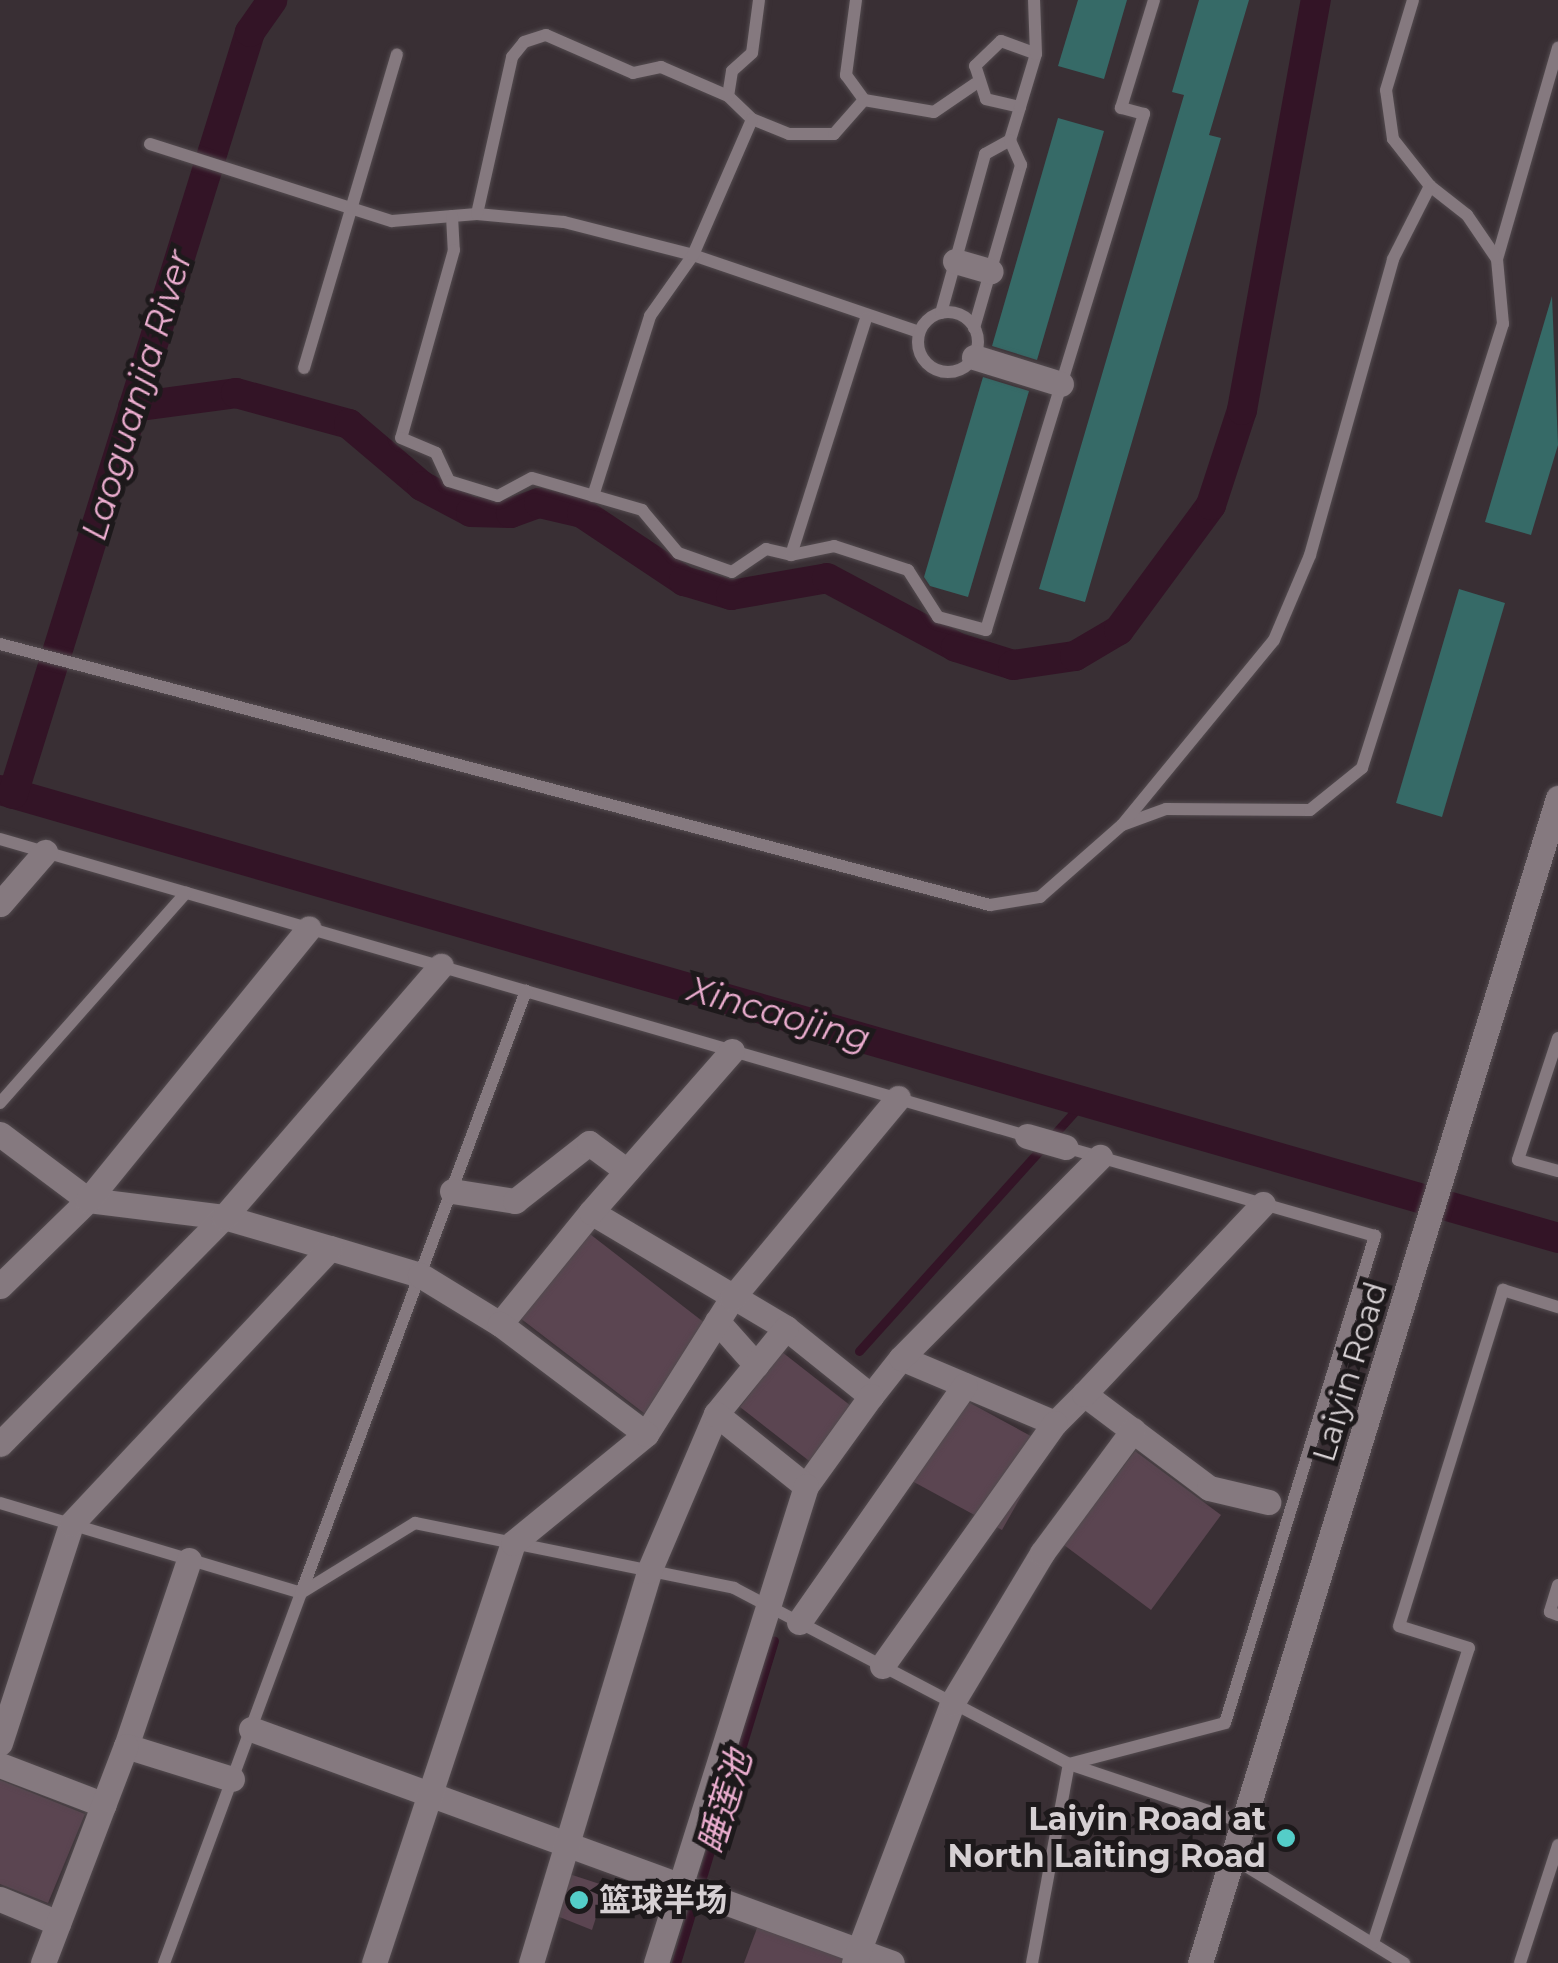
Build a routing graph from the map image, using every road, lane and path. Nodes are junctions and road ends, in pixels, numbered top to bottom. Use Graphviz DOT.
graph roads {
  1 [pos="759,0"];
  2 [pos="856,0"];
  3 [pos="1034,0"];
  4 [pos="1154,0"];
  5 [pos="1413,0"];
  6 [pos="1558,48"];
  7 [pos="397,54"];
  8 [pos="1036,54"];
  9 [pos="976,84"];
  10 [pos="728,96"];
  11 [pos="864,100"];
  12 [pos="1020,107"];
  13 [pos="752,119"];
  14 [pos="1010,140"];
  15 [pos="150,144"];
  16 [pos="1430,186"];
  17 [pos="351,208"];
  18 [pos="476,214"];
  19 [pos="452,216"];
  20 [pos="693,255"];
  21 [pos="1497,259"];
  22 [pos="955,261"];
  23 [pos="991,270"];
  24 [pos="941,312"];
  25 [pos="866,320"];
  26 [pos="974,328"];
  27 [pos="919,332"];
  28 [pos="974,357"];
  29 [pos="304,368"];
  30 [pos="1062,384"];
  31 [pos="593,496"];
  32 [pos="791,554"];
  33 [pos="0,644"];
  34 [pos="1558,798"];
  35 [pos="1122,825"];
  36 [pos="0,839"];
  37 [pos="45,852"];
  38 [pos="186,893"];
  39 [pos="0,904"];
  40 [pos="310,928"];
  41 [pos="441,966"];
  42 [pos="526,991"];
  43 [pos="1558,1038"];
  44 [pos="732,1050"];
  45 [pos="898,1098"];
  46 [pos="0,1103"];
  47 [pos="0,1134"];
  48 [pos="1100,1156"];
  49 [pos="627,1171"];
  50 [pos="1558,1171"];
  51 [pos="452,1191"];
  52 [pos="88,1200"];
  53 [pos="1263,1204"];
  54 [pos="591,1212"];
  55 [pos="224,1217"];
  56 [pos="330,1248"];
  57 [pos="420,1275"];
  58 [pos="0,1286"];
  59 [pos="732,1298"];
  60 [pos="1558,1307"];
  61 [pos="717,1321"];
  62 [pos="500,1324"];
  63 [pos="786,1328"];
  64 [pos="901,1358"];
  65 [pos="756,1365"];
  66 [pos="966,1386"];
  67 [pos="1084,1394"];
  68 [pos="871,1396"];
  69 [pos="716,1414"];
  70 [pos="1054,1423"];
  71 [pos="1132,1430"];
  72 [pos="646,1434"];
  73 [pos="0,1444"];
  74 [pos="806,1486"];
  75 [pos="1268,1502"];
  76 [pos="0,1503"];
  77 [pos="71,1524"];
  78 [pos="513,1543"];
  79 [pos="189,1560"];
  80 [pos="649,1570"];
  81 [pos="1558,1585"];
  82 [pos="301,1593"];
  83 [pos="767,1606"];
  84 [pos="1558,1615"];
  85 [pos="799,1622"];
  86 [pos="882,1666"];
  87 [pos="952,1703"];
  88 [pos="250,1729"];
  89 [pos="0,1743"];
  90 [pos="126,1746"];
  91 [pos="1069,1764"];
  92 [pos="0,1765"];
  93 [pos="232,1779"];
  94 [pos="432,1795"];
  95 [pos="104,1804"];
  96 [pos="1244,1823"];
  97 [pos="566,1844"];
  98 [pos="1558,1845"];
  99 [pos="1233,1858"];
  100 [pos="695,1891"];
  101 [pos="0,1899"];
  102 [pos="58,1924"];
  103 [pos="1372,1944"];
  104 [pos="856,1957"];
  105 [pos="44,1963"];
  106 [pos="164,1963"];
  107 [pos="374,1963"];
  108 [pos="531,1963"];
  109 [pos="656,1963"];
  110 [pos="892,1963"];
  111 [pos="1032,1963"];
  112 [pos="1200,1963"];
  113 [pos="1404,1963"];
  114 [pos="1520,1963"];
  1 -- 10 [label="lane"];
  2 -- 11 [label="lane"];
  3 -- 8 [label="lane"];
  4 -- 30 [label="lane"];
  5 -- 16 [label="lane"];
  6 -- 21 [label="lane"];
  7 -- 17 [label="lane"];
  8 -- 9 [label="lane"];
  8 -- 12 [label="lane"];
  9 -- 11 [label="lane"];
  9 -- 12 [label="lane"];
  10 -- 13 [label="lane"];
  10 -- 18 [label="lane"];
  11 -- 13 [label="lane"];
  12 -- 14 [label="lane"];
  13 -- 20 [label="lane"];
  14 -- 22 [label="lane"];
  14 -- 23 [label="lane"];
  15 -- 17 [label="lane"];
  16 -- 21 [label="lane"];
  16 -- 35 [label="lane"];
  17 -- 19 [label="lane"];
  17 -- 29 [label="lane"];
  18 -- 19 [label="lane"];
  18 -- 20 [label="lane"];
  19 -- 31 [label="lane"];
  20 -- 25 [label="lane"];
  20 -- 31 [label="lane"];
  21 -- 35 [label="lane"];
  22 -- 23 [label="street"];
  22 -- 24 [label="lane"];
  23 -- 26 [label="lane"];
  24 -- 26 [label="lane"];
  24 -- 27 [label="lane"];
  25 -- 27 [label="lane"];
  25 -- 32 [label="lane"];
  26 -- 28 [label="lane"];
  27 -- 28 [label="lane"];
  28 -- 30 [label="street"];
  30 -- 32 [label="lane"];
  31 -- 32 [label="lane"];
  33 -- 35 [label="lane"];
  34 -- 96 [label="street, Laiyin Road"];
  36 -- 37 [label="lane"];
  37 -- 38 [label="lane"];
  37 -- 39 [label="street"];
  38 -- 40 [label="lane"];
  38 -- 46 [label="lane"];
  40 -- 41 [label="lane"];
  40 -- 52 [label="street"];
  41 -- 42 [label="lane"];
  41 -- 55 [label="street"];
  42 -- 44 [label="lane"];
  42 -- 51 [label="lane"];
  43 -- 50 [label="lane"];
  44 -- 45 [label="lane"];
  44 -- 49 [label="street"];
  45 -- 48 [label="lane"];
  45 -- 59 [label="street"];
  47 -- 52 [label="street"];
  48 -- 53 [label="lane"];
  48 -- 64 [label="street"];
  49 -- 51 [label="street"];
  49 -- 54 [label="street"];
  51 -- 57 [label="lane"];
  52 -- 55 [label="street"];
  52 -- 58 [label="street"];
  53 -- 67 [label="street"];
  53 -- 91 [label="lane"];
  54 -- 59 [label="street"];
  54 -- 62 [label="street"];
  55 -- 56 [label="street"];
  55 -- 73 [label="street"];
  56 -- 57 [label="street"];
  56 -- 77 [label="street"];
  57 -- 62 [label="street"];
  57 -- 82 [label="lane"];
  59 -- 61 [label="street"];
  59 -- 63 [label="street"];
  60 -- 103 [label="lane"];
  61 -- 65 [label="street"];
  61 -- 72 [label="street"];
  62 -- 72 [label="street"];
  63 -- 65 [label="street"];
  63 -- 68 [label="street"];
  64 -- 66 [label="street"];
  64 -- 68 [label="street"];
  65 -- 69 [label="street"];
  66 -- 70 [label="street"];
  66 -- 85 [label="street"];
  67 -- 70 [label="street"];
  67 -- 71 [label="street"];
  68 -- 74 [label="street"];
  69 -- 74 [label="street"];
  69 -- 80 [label="street"];
  70 -- 86 [label="street"];
  71 -- 75 [label="street"];
  71 -- 87 [label="street"];
  72 -- 78 [label="street"];
  74 -- 83 [label="street"];
  76 -- 77 [label="lane"];
  77 -- 79 [label="lane"];
  77 -- 89 [label="street"];
  78 -- 80 [label="lane"];
  78 -- 82 [label="lane"];
  78 -- 94 [label="street"];
  79 -- 82 [label="lane"];
  79 -- 90 [label="street"];
  80 -- 83 [label="lane"];
  80 -- 97 [label="street"];
  81 -- 84 [label="lane"];
  82 -- 88 [label="lane"];
  83 -- 85 [label="lane"];
  83 -- 100 [label="street"];
  85 -- 86 [label="lane"];
  86 -- 87 [label="lane"];
  87 -- 91 [label="lane"];
  87 -- 104 [label="street"];
  88 -- 93 [label="lane"];
  88 -- 94 [label="street"];
  90 -- 93 [label="street"];
  90 -- 95 [label="street"];
  91 -- 96 [label="lane"];
  91 -- 111 [label="lane"];
  92 -- 95 [label="street"];
  93 -- 106 [label="lane"];
  94 -- 97 [label="street"];
  94 -- 107 [label="street"];
  95 -- 102 [label="street"];
  96 -- 99 [label="street, Laiyin Road"];
  97 -- 100 [label="street"];
  97 -- 108 [label="street"];
  98 -- 114 [label="lane"];
  99 -- 103 [label="lane"];
  99 -- 112 [label="street, Laiyin Road"];
  100 -- 104 [label="street"];
  100 -- 109 [label="street"];
  101 -- 102 [label="street"];
  102 -- 105 [label="street"];
  103 -- 113 [label="lane"];
  104 -- 110 [label="street"];
}
